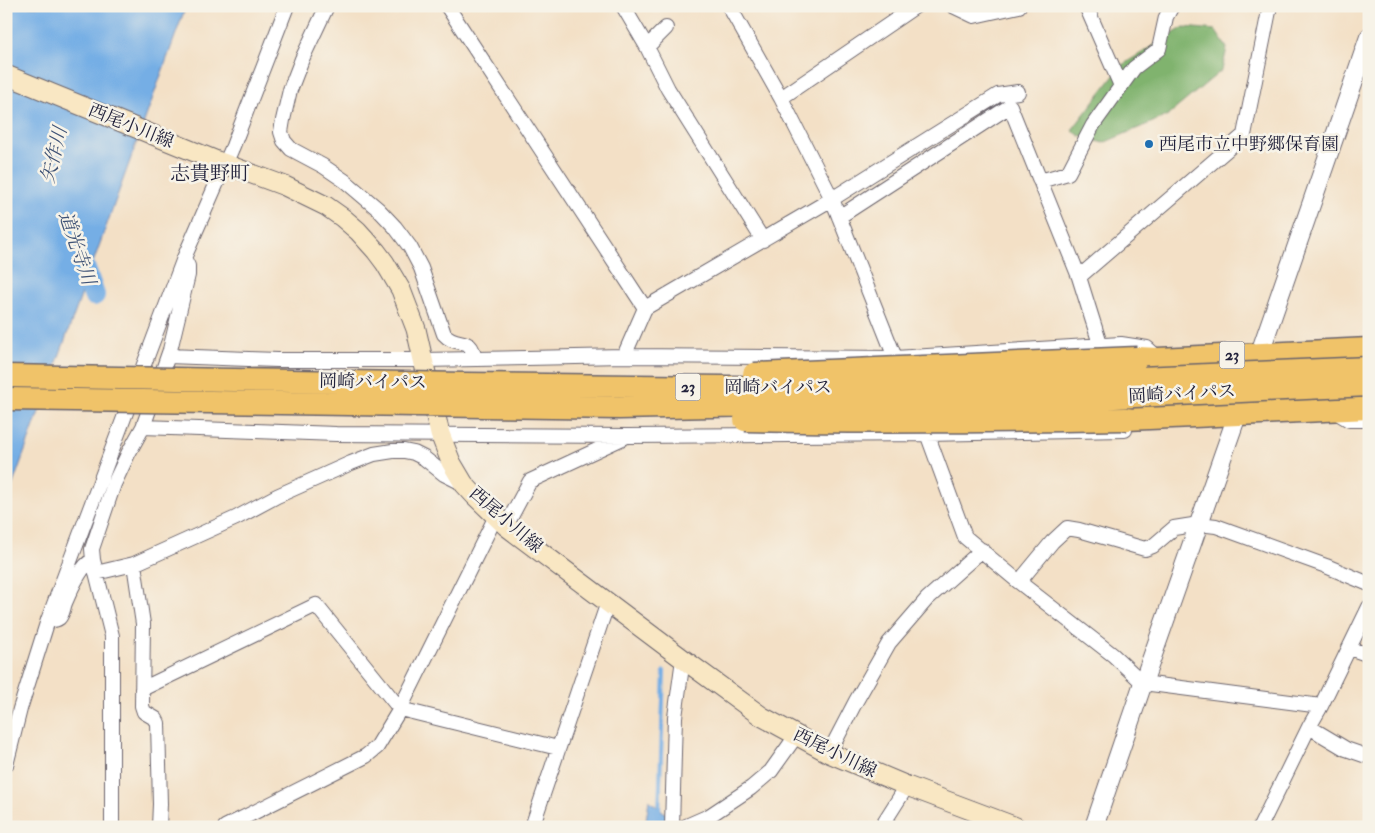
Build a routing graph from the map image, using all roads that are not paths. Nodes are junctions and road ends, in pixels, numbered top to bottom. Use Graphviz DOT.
graph roads {
  1 [pos="287,6"];
  2 [pos="294,6"];
  3 [pos="326,6"];
  4 [pos="447,6"];
  5 [pos="623,6"];
  6 [pos="729,6"];
  7 [pos="916,6"];
  8 [pos="953,6"];
  9 [pos="1086,6"];
  10 [pos="1172,6"];
  11 [pos="1270,6"];
  12 [pos="1012,7"];
  13 [pos="900,11"];
  14 [pos="974,11"];
  15 [pos="666,28"];
  16 [pos="275,37"];
  17 [pos="1369,37"];
  18 [pos="647,47"];
  19 [pos="6,75"];
  20 [pos="1121,86"];
  21 [pos="1018,92"];
  22 [pos="781,98"];
  23 [pos="221,163"];
  24 [pos="1040,181"];
  25 [pos="832,199"];
  26 [pos="839,217"];
  27 [pos="763,240"];
  28 [pos="184,258"];
  29 [pos="1079,277"];
  30 [pos="645,308"];
  31 [pos="1369,340"];
  32 [pos="1100,344"];
  33 [pos="1369,349"];
  34 [pos="1306,351"];
  35 [pos="1260,353"];
  36 [pos="168,356"];
  37 [pos="624,356"];
  38 [pos="895,358"];
  39 [pos="1148,358"];
  40 [pos="474,359"];
  41 [pos="423,360"];
  42 [pos="1369,368"];
  43 [pos="6,376"];
  44 [pos="1369,385"];
  45 [pos="666,387"];
  46 [pos="6,399"];
  47 [pos="619,408"];
  48 [pos="1350,409"];
  49 [pos="1237,414"];
  50 [pos="1190,416"];
  51 [pos="1369,420"];
  52 [pos="143,427"];
  53 [pos="440,434"];
  54 [pos="927,434"];
  55 [pos="628,436"];
  56 [pos="464,484"];
  57 [pos="501,521"];
  58 [pos="1199,524"];
  59 [pos="982,550"];
  60 [pos="134,564"];
  61 [pos="95,567"];
  62 [pos="1019,582"];
  63 [pos="1369,584"];
  64 [pos="608,602"];
  65 [pos="1369,607"];
  66 [pos="48,620"];
  67 [pos="1349,648"];
  68 [pos="1369,655"];
  69 [pos="683,659"];
  70 [pos="1143,682"];
  71 [pos="142,689"];
  72 [pos="1321,706"];
  73 [pos="400,709"];
  74 [pos="1309,727"];
  75 [pos="796,736"];
  76 [pos="558,748"];
  77 [pos="830,753"];
  78 [pos="1369,757"];
  79 [pos="6,765"];
  80 [pos="907,786"];
  81 [pos="112,827"];
  82 [pos="159,827"];
  83 [pos="225,827"];
  84 [pos="532,827"];
  85 [pos="672,827"];
  86 [pos="684,827"];
  87 [pos="881,827"];
  88 [pos="1016,827"];
  89 [pos="1094,827"];
  90 [pos="1260,827"];
  1 -- 16 [label="street"];
  2 -- 16 [label="street"];
  3 -- 40 [label="street"];
  4 -- 30 [label="street"];
  5 -- 18 [label="street"];
  6 -- 22 [label="street"];
  7 -- 13 [label="street"];
  8 -- 14 [label="street"];
  9 -- 20 [label="street"];
  10 -- 20 [label="street"];
  11 -- 29 [label="street"];
  12 -- 14 [label="street"];
  13 -- 22 [label="street"];
  15 -- 18 [label="street"];
  16 -- 23 [label="street"];
  17 -- 35 [label="street"];
  18 -- 27 [label="street"];
  19 -- 23 [label="main road, 西尾小川線"];
  20 -- 24 [label="street"];
  21 -- 25 [label="street"];
  22 -- 25 [label="street"];
  23 -- 28 [label="street"];
  23 -- 41 [label="main road, 西尾小川線"];
  24 -- 26 [label="street"];
  24 -- 29 [label="street"];
  25 -- 26 [label="street"];
  25 -- 27 [label="street"];
  26 -- 38 [label="street"];
  27 -- 30 [label="street"];
  28 -- 36 [label="street"];
  28 -- 66 [label="street"];
  29 -- 32 [label="street"];
  30 -- 37 [label="street"];
  31 -- 34 [label="street"];
  32 -- 38 [label="street"];
  32 -- 39 [label="street"];
  33 -- 34 [label="highway, 23"];
  34 -- 35 [label="highway, 23"];
  35 -- 39 [label="highway, 23"];
  35 -- 49 [label="street"];
  36 -- 41 [label="street"];
  36 -- 52 [label="street"];
  37 -- 38 [label="street"];
  37 -- 40 [label="street"];
  38 -- 54 [label="street"];
  39 -- 45 [label="highway, 23, bridge"];
  40 -- 41 [label="street"];
  41 -- 53 [label="main road, 西尾小川線"];
  42 -- 45 [label="highway, 岡崎バイパス / 23, bridge"];
  43 -- 45 [label="highway, 岡崎バイパス / 23, bridge"];
  44 -- 47 [label="highway, 岡崎バイパス / 23, bridge"];
  46 -- 47 [label="highway, 岡崎バイパス / 23, bridge"];
  47 -- 50 [label="highway, 23, bridge"];
  48 -- 49 [label="highway, 23"];
  48 -- 51 [label="street"];
  49 -- 50 [label="highway, 23"];
  49 -- 58 [label="street"];
  50 -- 54 [label="street"];
  52 -- 53 [label="street"];
  52 -- 61 [label="street"];
  53 -- 55 [label="street"];
  53 -- 56 [label="main road, 西尾小川線"];
  54 -- 55 [label="street"];
  54 -- 59 [label="street"];
  55 -- 57 [label="street"];
  56 -- 57 [label="main road, 西尾小川線"];
  56 -- 60 [label="street"];
  57 -- 64 [label="main road, 西尾小川線"];
  57 -- 73 [label="street"];
  58 -- 62 [label="street"];
  58 -- 63 [label="street"];
  58 -- 70 [label="street"];
  59 -- 62 [label="street"];
  59 -- 77 [label="street"];
  60 -- 61 [label="street"];
  60 -- 71 [label="street"];
  61 -- 66 [label="street"];
  61 -- 81 [label="street"];
  62 -- 70 [label="street"];
  64 -- 69 [label="main road, 西尾小川線"];
  64 -- 76 [label="street"];
  65 -- 67 [label="street"];
  66 -- 79 [label="street"];
  67 -- 68 [label="street"];
  67 -- 72 [label="street"];
  69 -- 75 [label="main road, 西尾小川線"];
  69 -- 85 [label="street"];
  70 -- 72 [label="street"];
  70 -- 89 [label="street"];
  71 -- 73 [label="street"];
  71 -- 82 [label="street"];
  72 -- 74 [label="street"];
  73 -- 76 [label="street"];
  73 -- 83 [label="street"];
  74 -- 78 [label="street"];
  74 -- 90 [label="street"];
  75 -- 77 [label="main road, 西尾小川線"];
  75 -- 86 [label="street"];
  76 -- 84 [label="street"];
  77 -- 80 [label="main road, 西尾小川線"];
  80 -- 87 [label="street"];
  80 -- 88 [label="main road, 西尾小川線"];
}
